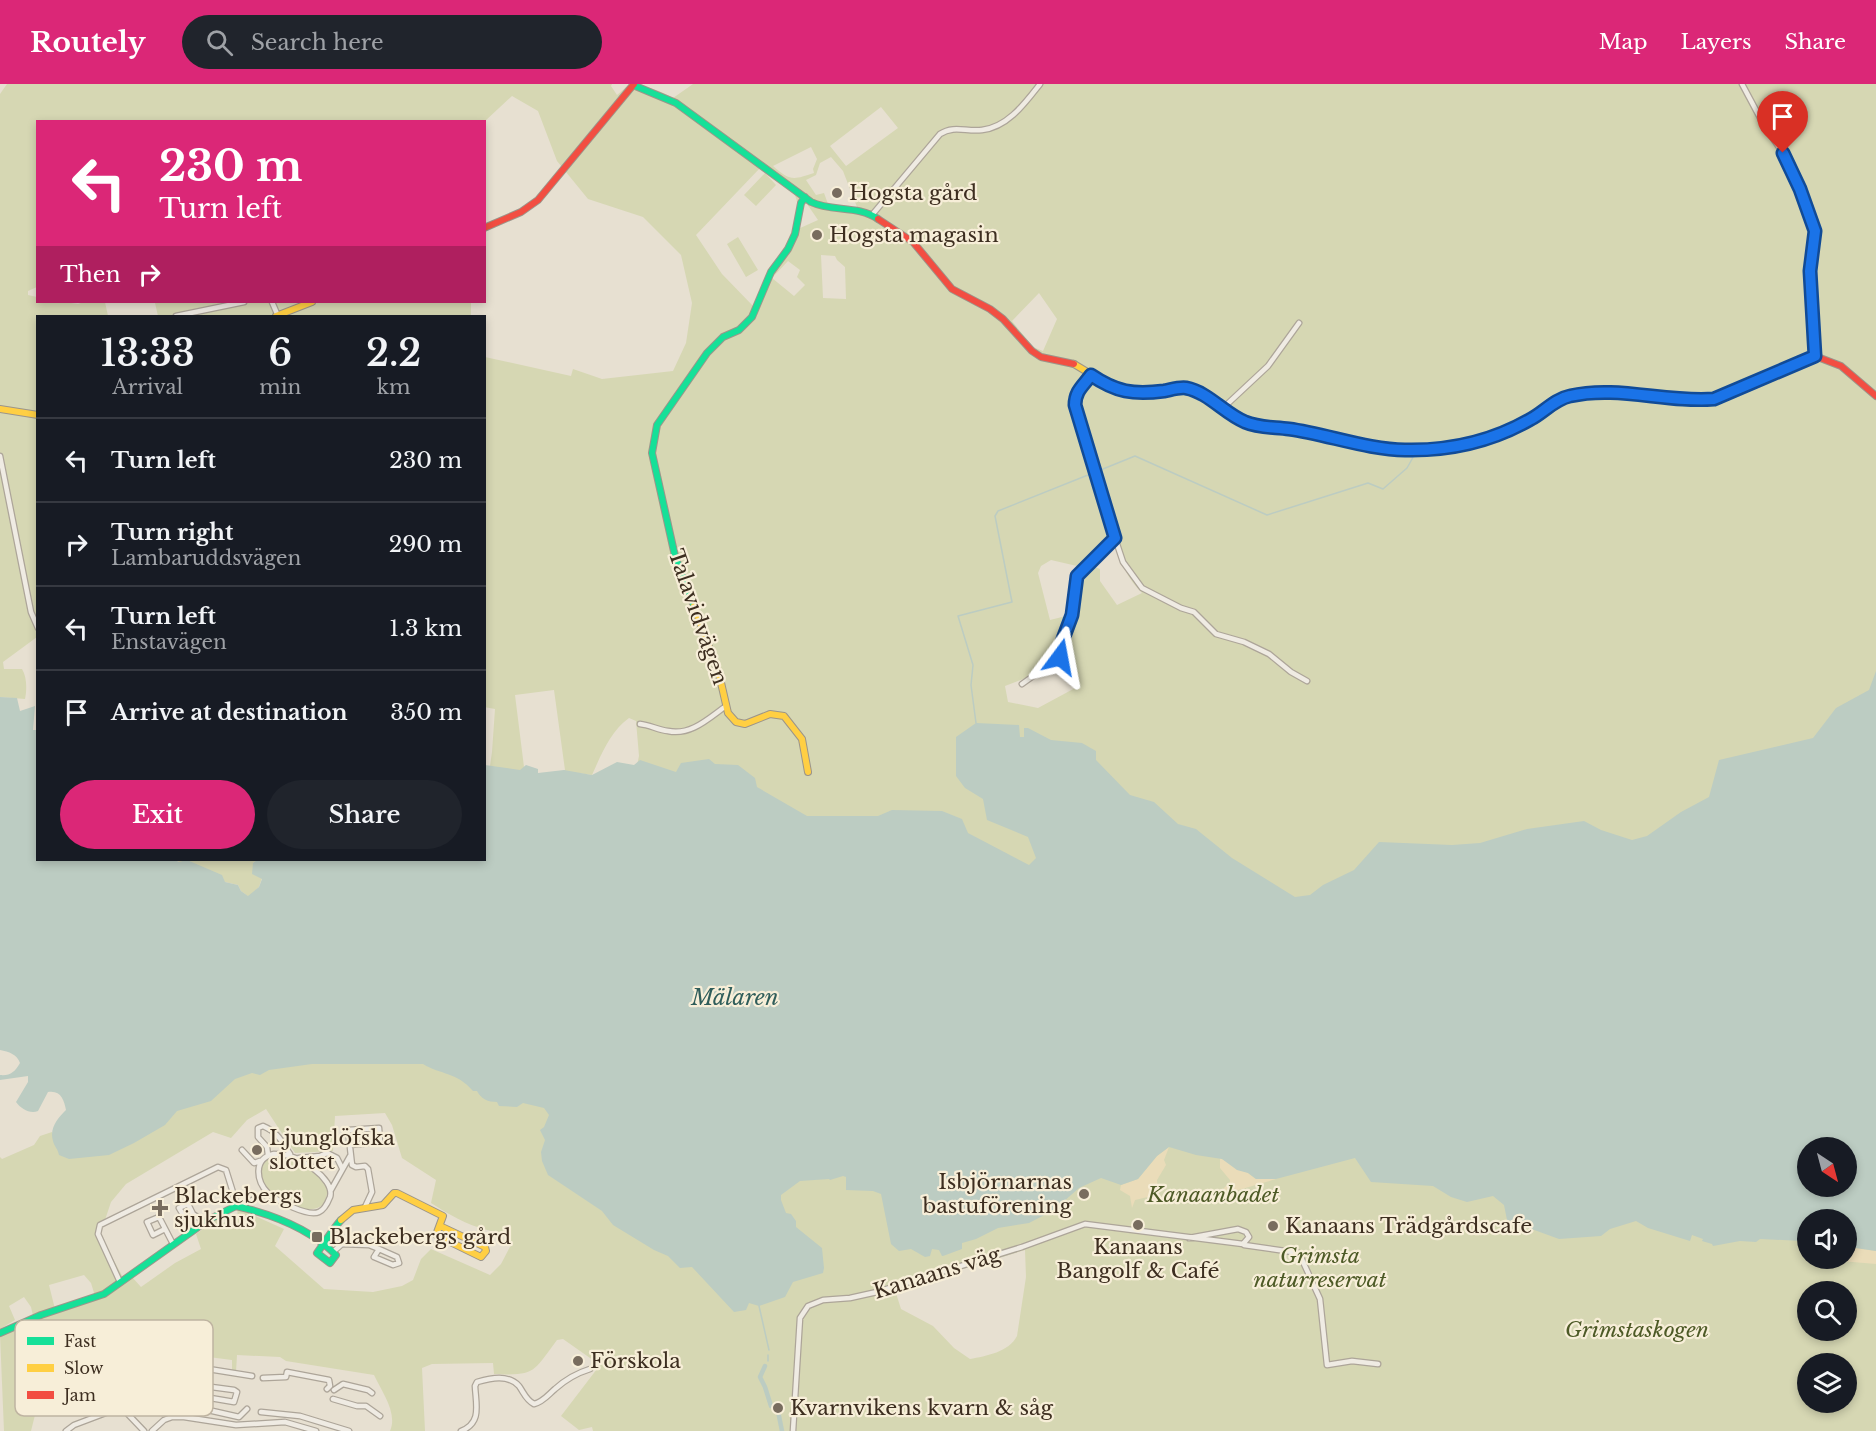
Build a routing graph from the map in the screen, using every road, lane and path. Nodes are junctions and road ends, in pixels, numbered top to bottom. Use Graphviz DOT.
graph roads {
  1 [pos="1040,84"];
  2 [pos="1742,84"];
  3 [pos="633,85"];
  4 [pos="805,197"];
  5 [pos="872,215"];
  6 [pos="486,227"];
  7 [pos="239,303"];
  8 [pos="310,303"];
  9 [pos="181,315"];
  10 [pos="280,315"];
  11 [pos="1299,322"];
  12 [pos="1815,356"];
  13 [pos="1091,375"];
  14 [pos="1876,396"];
  15 [pos="0,409"];
  16 [pos="1222,409"];
  17 [pos="36,415"];
  18 [pos="0,456"];
  19 [pos="1115,538"];
  20 [pos="36,623"];
  21 [pos="1307,681"];
  22 [pos="1022,684"];
  23 [pos="726,705"];
  24 [pos="640,724"];
  25 [pos="808,772"];
  26 [pos="350,1145"];
  27 [pos="242,1150"];
  28 [pos="290,1154"];
  29 [pos="268,1155"];
  30 [pos="320,1156"];
  31 [pos="350,1156"];
  32 [pos="297,1158"];
  33 [pos="260,1161"];
  34 [pos="342,1168"];
  35 [pos="315,1170"];
  36 [pos="330,1190"];
  37 [pos="268,1193"];
  38 [pos="237,1204"];
  39 [pos="365,1207"];
  40 [pos="193,1214"];
  41 [pos="205,1222"];
  42 [pos="440,1226"];
  43 [pos="165,1229"];
  44 [pos="1190,1239"];
  45 [pos="173,1244"];
  46 [pos="324,1244"];
  47 [pos="1243,1245"];
  48 [pos="379,1249"];
  49 [pos="333,1252"];
  50 [pos="120,1282"];
  51 [pos="30,1320"];
  52 [pos="15,1326"];
  53 [pos="0,1333"];
  54 [pos="1378,1364"];
  55 [pos="213,1369"];
  56 [pos="590,1369"];
  57 [pos="252,1376"];
  58 [pos="263,1378"];
  59 [pos="213,1387"];
  60 [pos="327,1389"];
  61 [pos="334,1390"];
  62 [pos="372,1393"];
  63 [pos="213,1398"];
  64 [pos="333,1399"];
  65 [pos="247,1409"];
  66 [pos="213,1411"];
  67 [pos="261,1413"];
  68 [pos="98,1416"];
  69 [pos="130,1416"];
  70 [pos="380,1416"];
  71 [pos="66,1431"];
  72 [pos="144,1431"];
  73 [pos="152,1431"];
  74 [pos="316,1431"];
  75 [pos="349,1431"];
  76 [pos="461,1431"];
  77 [pos="793,1431"];
  1 -- 5 [label="street"];
  2 -- 12 [label="street"];
  3 -- 4 [label="street"];
  3 -- 6 [label="street"];
  4 -- 5 [label="street"];
  4 -- 23 [label="street, Talavidvägen"];
  5 -- 13 [label="street"];
  7 -- 9 [label="street"];
  8 -- 10 [label="street"];
  11 -- 16 [label="street"];
  12 -- 14 [label="street"];
  12 -- 16 [label="street"];
  13 -- 16 [label="street"];
  13 -- 19 [label="street"];
  15 -- 17 [label="street"];
  18 -- 20 [label="street"];
  19 -- 21 [label="street"];
  19 -- 22 [label="street"];
  23 -- 24 [label="street"];
  23 -- 25 [label="street, Talavidvägen"];
  26 -- 26 [label="street"];
  26 -- 31 [label="street"];
  27 -- 33 [label="street"];
  28 -- 29 [label="street"];
  28 -- 29 [label="street"];
  28 -- 32 [label="street"];
  29 -- 33 [label="street"];
  30 -- 32 [label="street"];
  30 -- 34 [label="street"];
  30 -- 35 [label="street"];
  31 -- 34 [label="street"];
  31 -- 39 [label="street"];
  32 -- 35 [label="street"];
  33 -- 37 [label="street"];
  34 -- 36 [label="street"];
  35 -- 36 [label="street"];
  36 -- 37 [label="street"];
  37 -- 38 [label="street"];
  38 -- 41 [label="street"];
  38 -- 46 [label="street"];
  38 -- 50 [label="street"];
  39 -- 42 [label="street"];
  39 -- 46 [label="street"];
  40 -- 41 [label="street"];
  41 -- 45 [label="street"];
  42 -- 42 [label="street"];
  43 -- 45 [label="street"];
  44 -- 47 [label="street, Kanaans väg"];
  44 -- 47 [label="street, Kanaans väg"];
  44 -- 77 [label="street, Kanaans väg"];
  45 -- 50 [label="street"];
  46 -- 49 [label="street"];
  46 -- 49 [label="street"];
  47 -- 54 [label="street"];
  48 -- 48 [label="street"];
  48 -- 49 [label="street"];
  50 -- 51 [label="street"];
  52 -- 53 [label="street"];
  55 -- 57 [label="street"];
  56 -- 76 [label="street"];
  58 -- 60 [label="street"];
  59 -- 63 [label="street"];
  61 -- 62 [label="street"];
  64 -- 70 [label="street"];
  65 -- 66 [label="street"];
  67 -- 75 [label="street"];
  68 -- 71 [label="street"];
  69 -- 72 [label="street"];
  73 -- 74 [label="street"];
}
